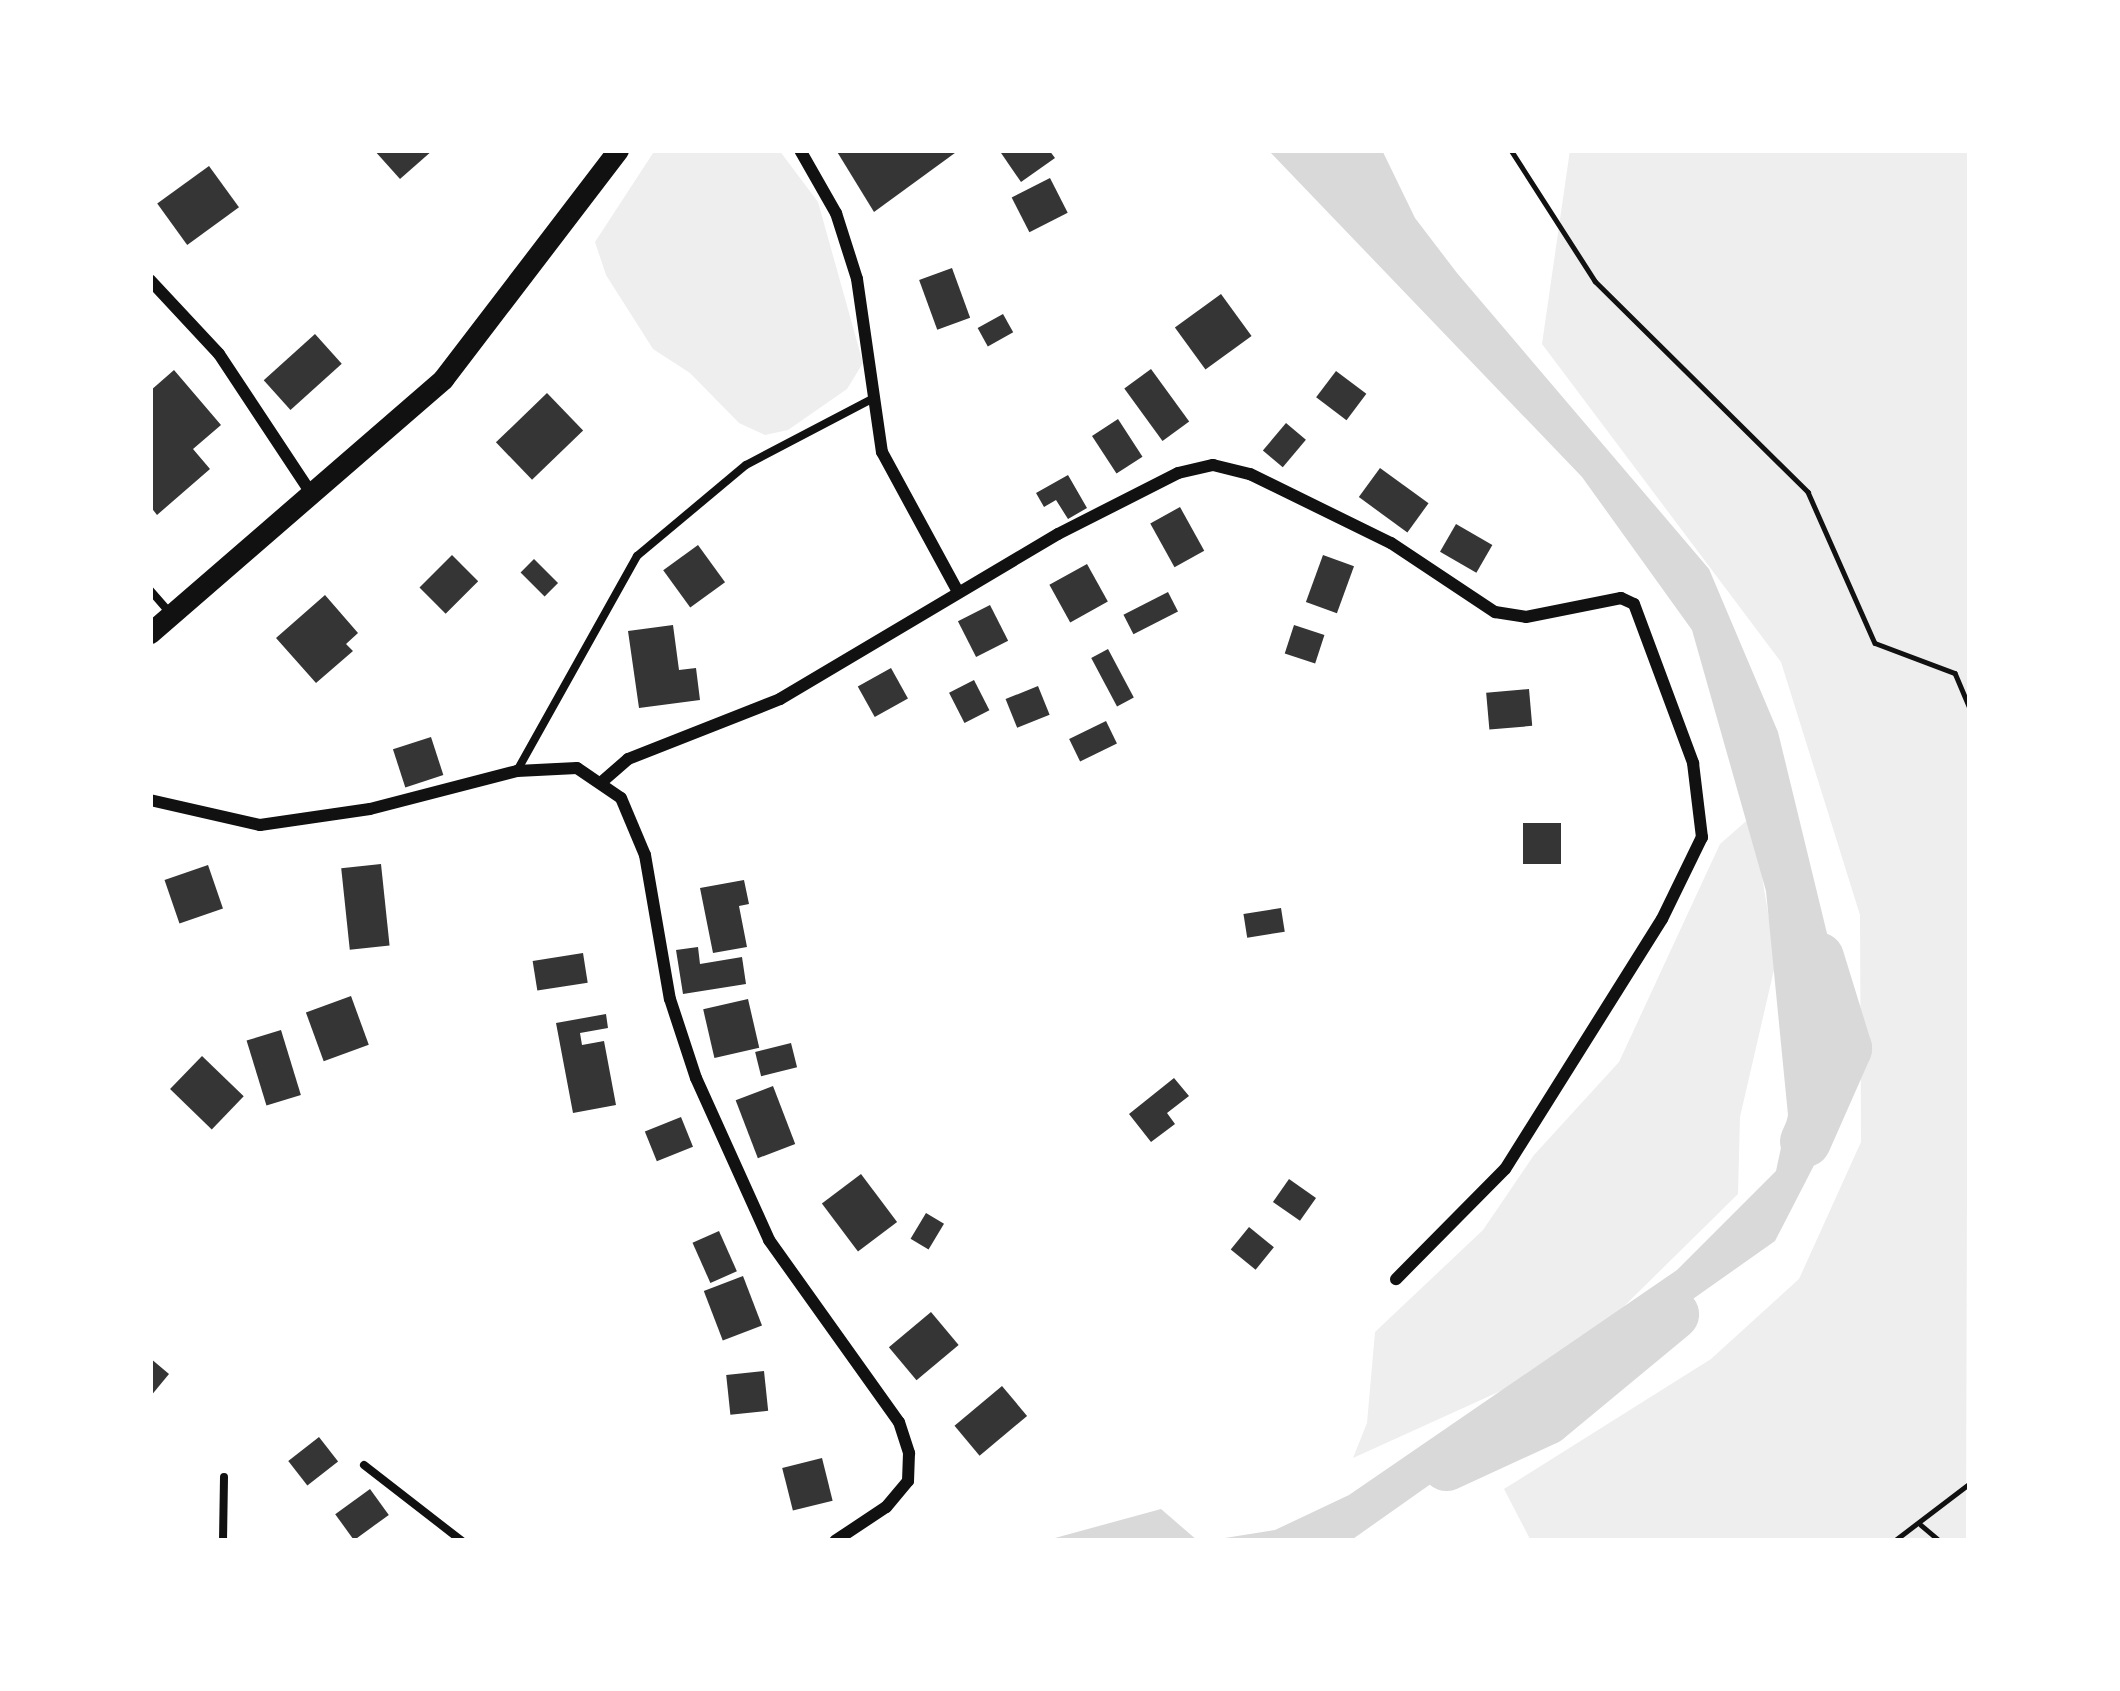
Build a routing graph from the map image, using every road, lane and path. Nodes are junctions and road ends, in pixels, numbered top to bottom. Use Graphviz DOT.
graph roads {
  1 [pos="618,150"];
  2 [pos="800,150"];
  3 [pos="1511,150"];
  4 [pos="150,280"];
  5 [pos="870,400"];
  6 [pos="314,497"];
  7 [pos="150,590"];
  8 [pos="957,590"];
  9 [pos="172,616"];
  10 [pos="150,633"];
  11 [pos="1970,709"];
  12 [pos="517,770"];
  13 [pos="604,780"];
  14 [pos="150,800"];
  15 [pos="1396,1279"];
  16 [pos="364,1465"];
  17 [pos="224,1477"];
  18 [pos="1970,1483"];
  19 [pos="1921,1525"];
  20 [pos="223,1541"];
  21 [pos="462,1541"];
  22 [pos="835,1541"];
  23 [pos="1894,1541"];
  24 [pos="1940,1541"];
  1 -- 6 [label="street"];
  2 -- 5 [label="street"];
  3 -- 11 [label="path"];
  4 -- 6 [label="street"];
  5 -- 8 [label="street"];
  5 -- 12 [label="lane"];
  6 -- 9 [label="street"];
  7 -- 9 [label="lane"];
  8 -- 13 [label="street"];
  8 -- 15 [label="street"];
  9 -- 10 [label="street"];
  12 -- 13 [label="street"];
  12 -- 14 [label="street"];
  13 -- 22 [label="street"];
  16 -- 21 [label="lane"];
  17 -- 20 [label="lane"];
  18 -- 19 [label="path"];
  19 -- 23 [label="path"];
  19 -- 24 [label="path"];
}
